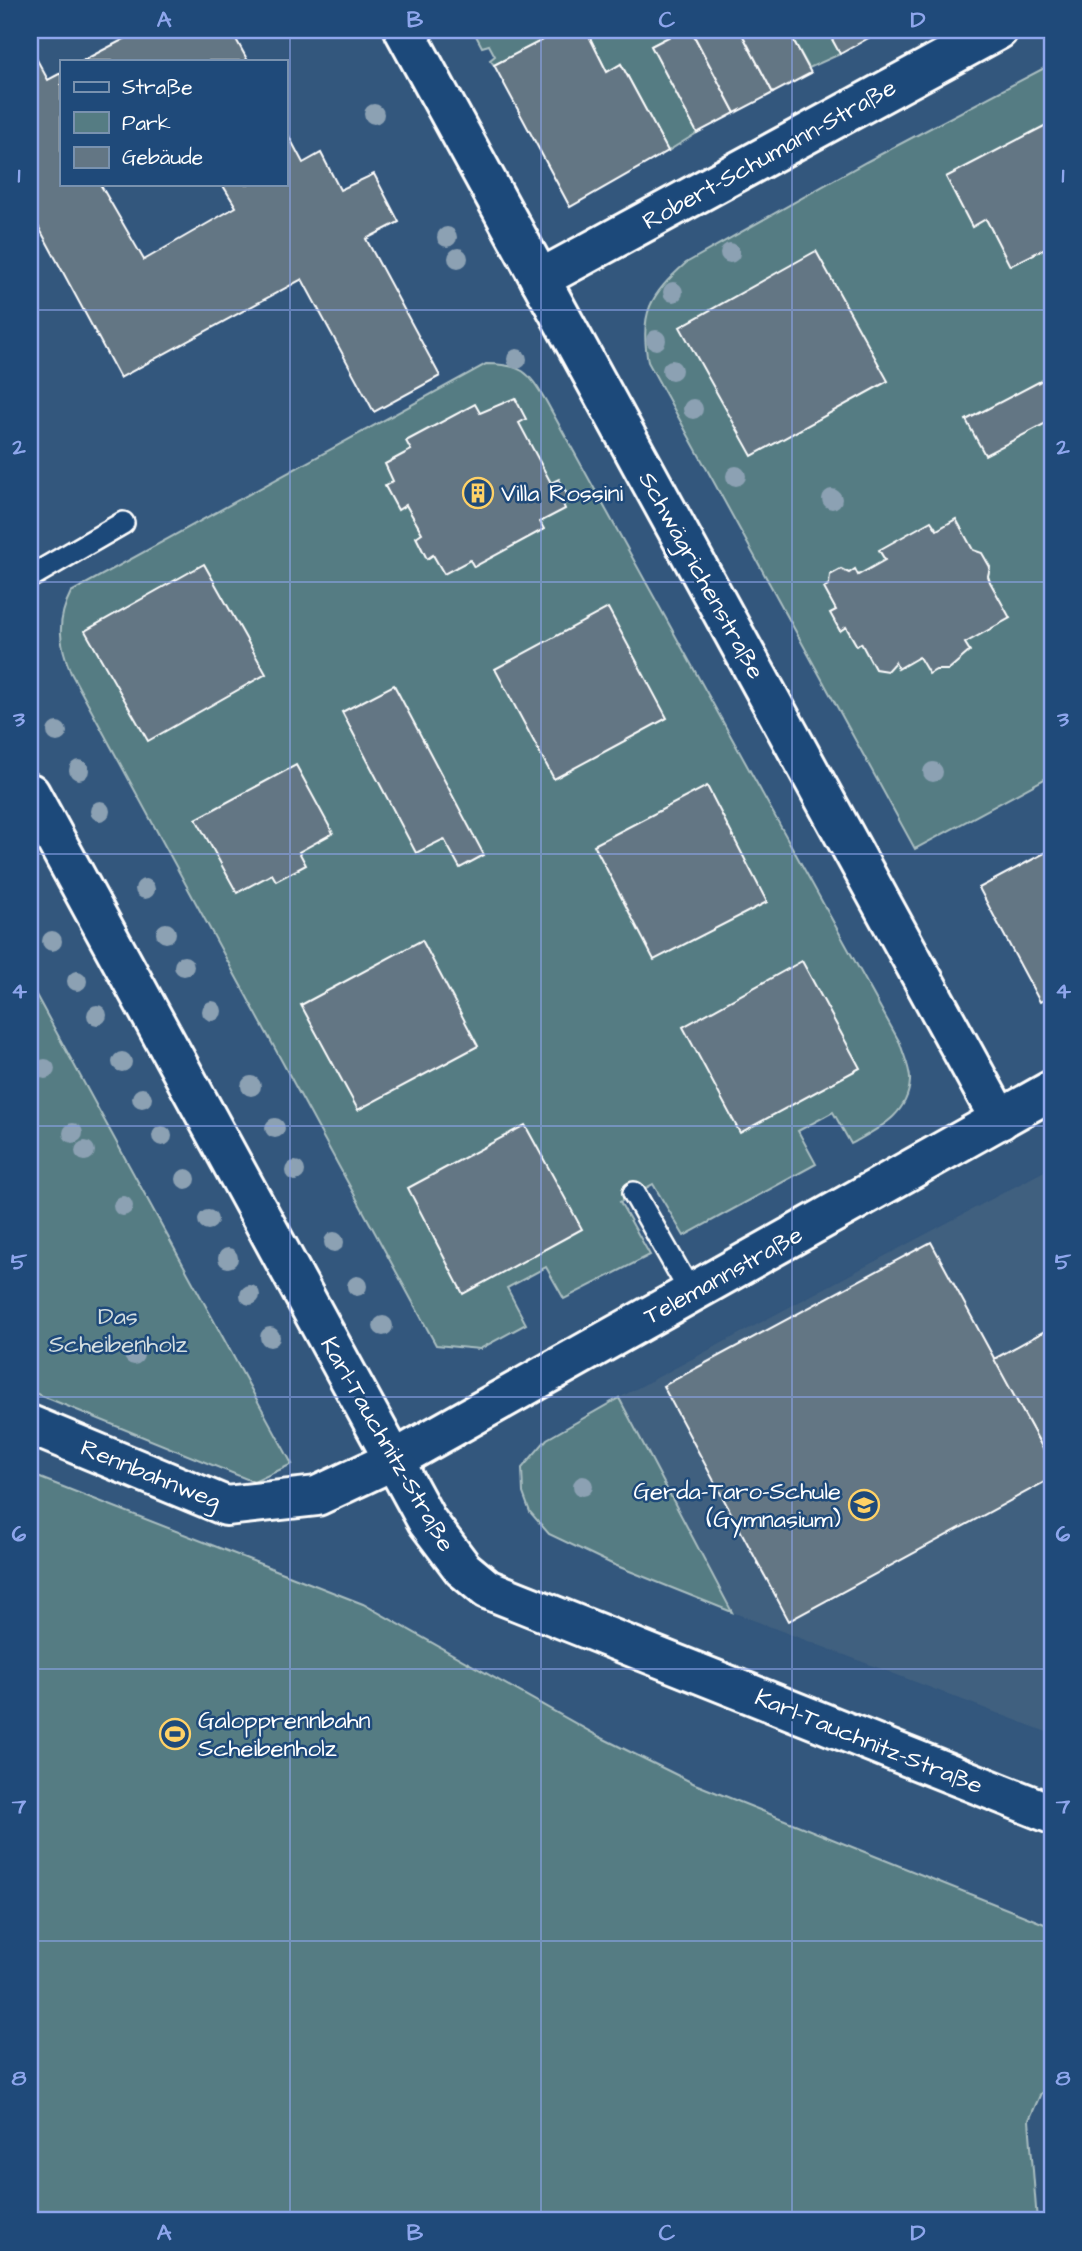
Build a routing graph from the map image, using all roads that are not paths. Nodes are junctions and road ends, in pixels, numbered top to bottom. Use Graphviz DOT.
graph roads {
  1 [pos="404,30"];
  2 [pos="998,30"];
  3 [pos="540,279"];
  4 [pos="123,523"];
  5 [pos="30,577"];
  6 [pos="30,793"];
  7 [pos="1052,1090"];
  8 [pos="1000,1120"];
  9 [pos="634,1194"];
  10 [pos="691,1293"];
  11 [pos="30,1426"];
  12 [pos="394,1460"];
  13 [pos="1052,1814"];
  1 -- 3 [label="street, Schwägrichenstraße"];
  2 -- 3 [label="street, Robert-Schumann-Straße"];
  3 -- 8 [label="street, Schwägrichenstraße"];
  4 -- 5 [label="lane"];
  6 -- 12 [label="street, Karl-Tauchnitz-Straße"];
  7 -- 8 [label="street, Telemannstraße"];
  8 -- 10 [label="street, Telemannstraße"];
  9 -- 10 [label="lane"];
  10 -- 12 [label="street, Telemannstraße"];
  11 -- 12 [label="street, Rennbahnweg"];
  12 -- 13 [label="street, Karl-Tauchnitz-Straße"];
}
